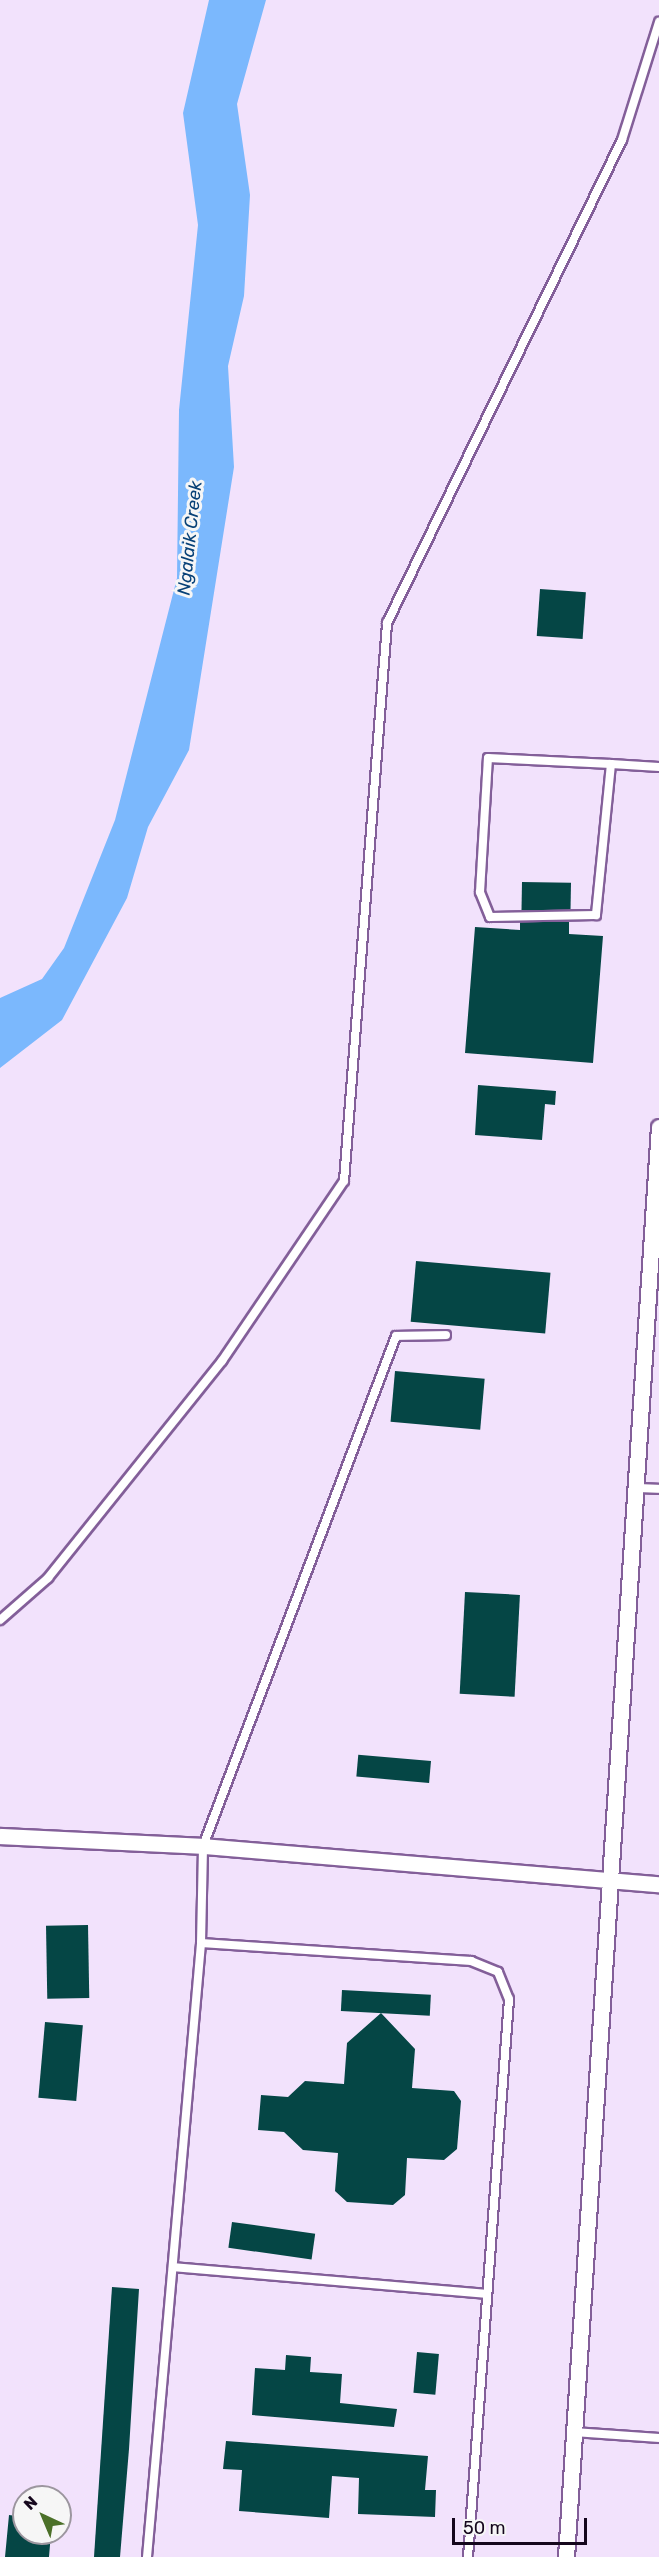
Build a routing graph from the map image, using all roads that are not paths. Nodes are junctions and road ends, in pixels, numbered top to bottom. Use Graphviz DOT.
graph roads {
  1 [pos="659,22"];
  2 [pos="611,764"];
  3 [pos="659,767"];
  4 [pos="659,1127"];
  5 [pos="654,1295"];
  6 [pos="446,1335"];
  7 [pos="636,1488"];
  8 [pos="659,1489"];
  9 [pos="0,1620"];
  10 [pos="0,1836"];
  11 [pos="203,1846"];
  12 [pos="610,1881"];
  13 [pos="659,1884"];
  14 [pos="201,1943"];
  15 [pos="173,2267"];
  16 [pos="487,2294"];
  17 [pos="574,2432"];
  18 [pos="659,2438"];
  19 [pos="147,2557"];
  20 [pos="468,2557"];
  21 [pos="566,2557"];
  1 -- 9 [label="lane"];
  2 -- 2 [label="lane"];
  2 -- 3 [label="lane"];
  4 -- 5 [label="street"];
  5 -- 7 [label="street"];
  6 -- 11 [label="lane"];
  7 -- 8 [label="lane"];
  7 -- 12 [label="street"];
  10 -- 11 [label="street"];
  11 -- 12 [label="street"];
  11 -- 14 [label="lane"];
  12 -- 13 [label="street"];
  12 -- 17 [label="street"];
  14 -- 15 [label="lane"];
  14 -- 16 [label="lane"];
  15 -- 16 [label="lane"];
  15 -- 19 [label="lane"];
  16 -- 20 [label="lane"];
  17 -- 18 [label="lane"];
  17 -- 21 [label="street"];
}
